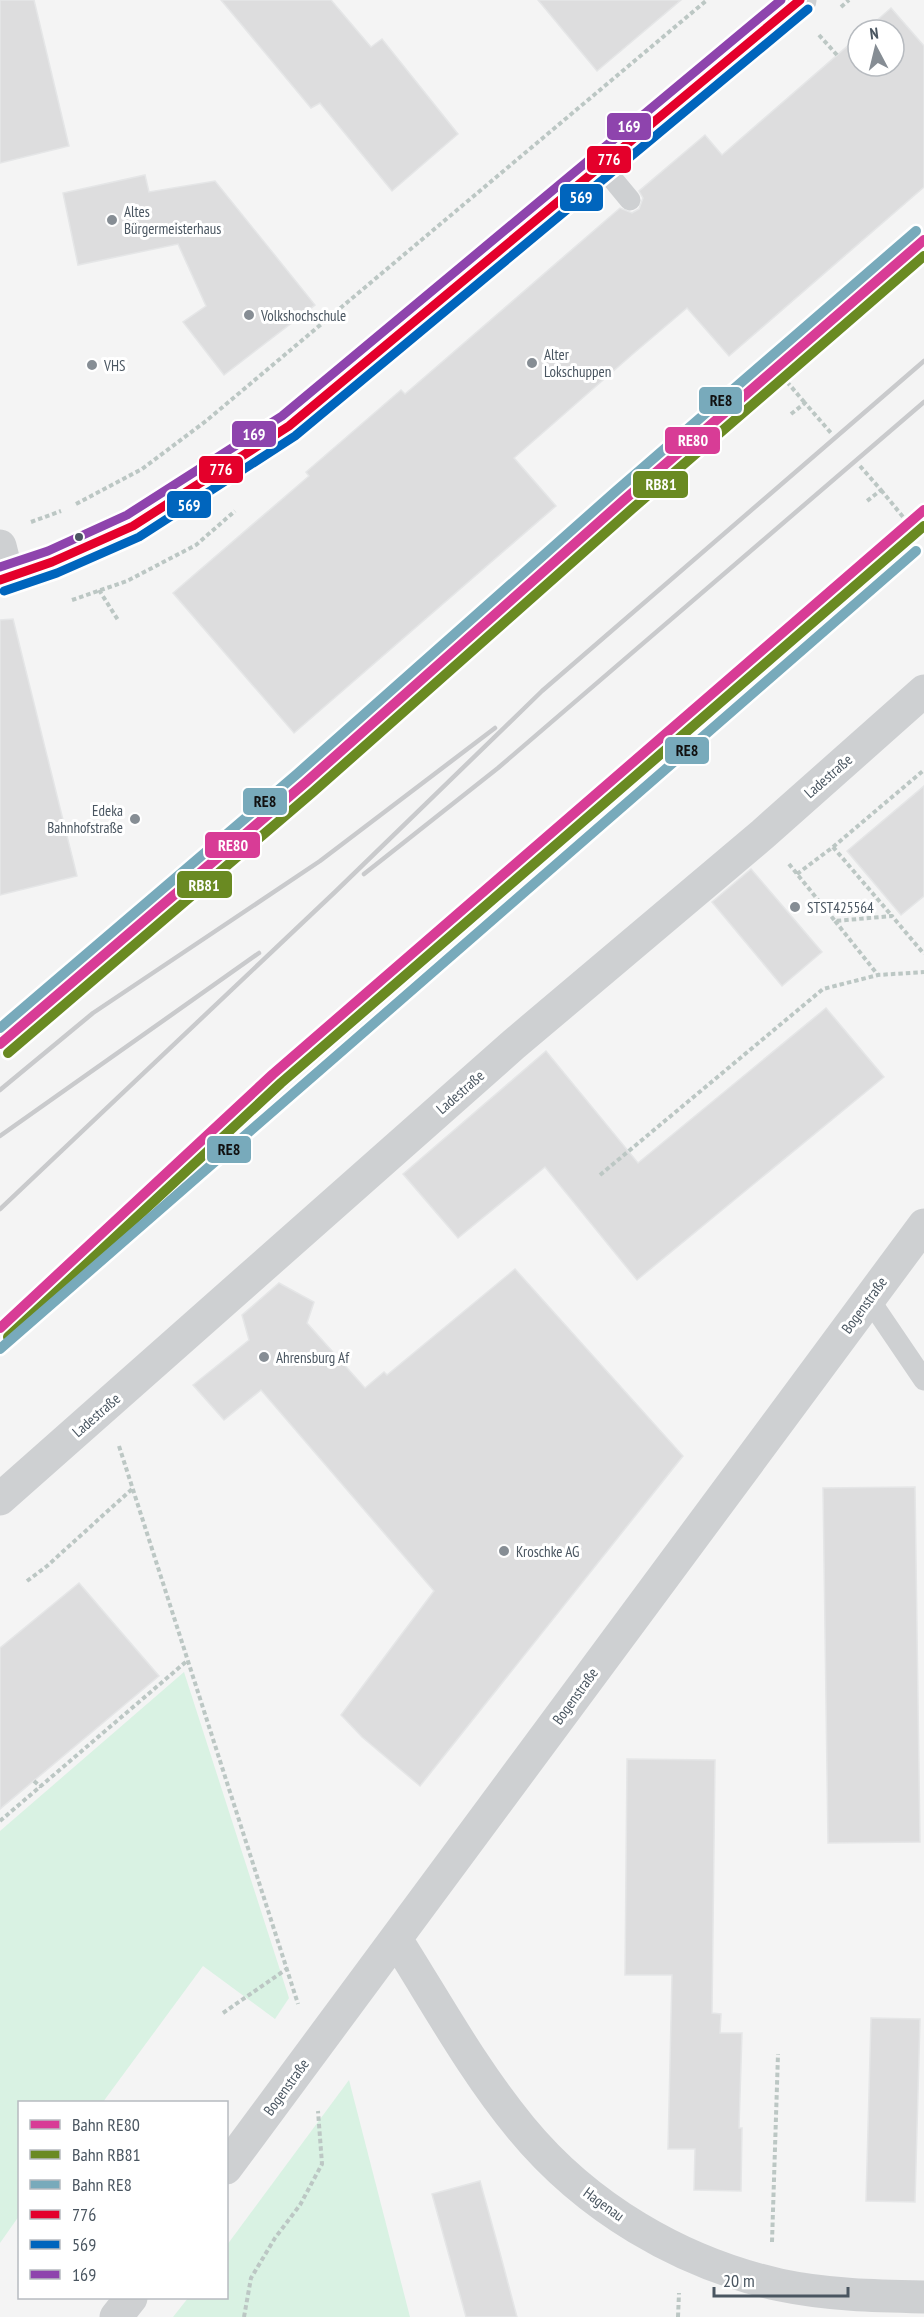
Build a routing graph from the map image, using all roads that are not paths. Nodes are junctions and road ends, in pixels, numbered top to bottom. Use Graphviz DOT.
graph roads {
  1 [pos="800,0"];
  2 [pos="602,165"];
  3 [pos="630,200"];
  4 [pos="0,546"];
  5 [pos="4,579"];
  6 [pos="924,691"];
  7 [pos="924,1225"];
  8 [pos="869,1299"];
  9 [pos="924,1380"];
  10 [pos="0,1499"];
  11 [pos="396,1939"];
  12 [pos="228,2165"];
  13 [pos="924,2296"];
  14 [pos="129,2299"];
  15 [pos="116,2317"];
  1 -- 2 [label="street"];
  2 -- 3 [label="lane"];
  2 -- 5 [label="street"];
  4 -- 5 [label="street"];
  6 -- 10 [label="street, Ladestraße"];
  7 -- 8 [label="street, Bogenstraße"];
  8 -- 9 [label="lane"];
  8 -- 11 [label="street, Bogenstraße"];
  11 -- 12 [label="street, Bogenstraße"];
  11 -- 13 [label="street, Hagenau"];
  14 -- 15 [label="street"];
}
